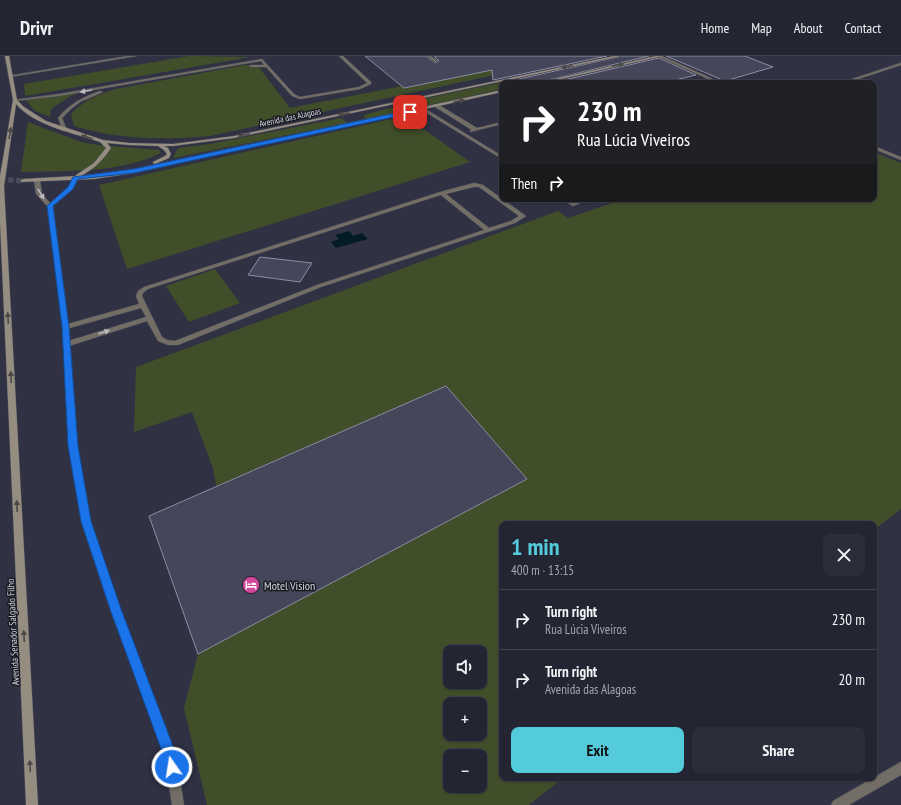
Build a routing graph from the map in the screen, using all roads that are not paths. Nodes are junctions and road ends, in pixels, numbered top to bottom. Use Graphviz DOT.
graph roads {
  1 [pos="7,56"];
  2 [pos="66,56"];
  3 [pos="76,56"];
  4 [pos="135,56"];
  5 [pos="341,56"];
  6 [pos="429,56"];
  7 [pos="619,56"];
  8 [pos="660,56"];
  9 [pos="260,58"];
  10 [pos="436,61"];
  11 [pos="901,64"];
  12 [pos="266,66"];
  13 [pos="10,76"];
  14 [pos="503,80"];
  15 [pos="552,80"];
  16 [pos="714,80"];
  17 [pos="851,80"];
  18 [pos="499,81"];
  19 [pos="499,92"];
  20 [pos="15,100"];
  21 [pos="406,100"];
  22 [pos="437,106"];
  23 [pos="424,109"];
  24 [pos="357,123"];
  25 [pos="499,124"];
  26 [pos="65,130"];
  27 [pos="476,130"];
  28 [pos="463,133"];
  29 [pos="102,141"];
  30 [pos="158,146"];
  31 [pos="877,148"];
  32 [pos="499,156"];
  33 [pos="901,158"];
  34 [pos="134,171"];
  35 [pos="75,178"];
  36 [pos="37,180"];
  37 [pos="23,181"];
  38 [pos="442,193"];
  39 [pos="499,199"];
  40 [pos="503,202"];
  41 [pos="570,202"];
  42 [pos="579,202"];
  43 [pos="50,206"];
  44 [pos="488,230"];
  45 [pos="143,305"];
  46 [pos="150,318"];
  47 [pos="66,327"];
  48 [pos="67,344"];
  49 [pos="901,768"];
  50 [pos="32,805"];
  51 [pos="178,805"];
  52 [pos="837,805"];
  1 -- 13 [label="main road"];
  2 -- 3 [label="street"];
  4 -- 13 [label="street"];
  5 -- 12 [label="street"];
  6 -- 10 [label="street"];
  7 -- 14 [label="main road, Avenida das Alagoas, one-way"];
  15 -- 8 [label="main road, one-way"];
  8 -- 16 [label="street"];
  9 -- 12 [label="street"];
  9 -- 20 [label="street, one-way"];
  11 -- 17 [label="street"];
  12 -- 26 [label="street"];
  13 -- 20 [label="main road"];
  18 -- 21 [label="main road, Avenida das Alagoas, one-way"];
  22 -- 19 [label="main road, Avenida das Alagoas, one-way"];
  20 -- 26 [label="main road, Avenida das Alagoas"];
  50 -- 20 [label="main road, Avenida Senador Salgado Filho, one-way"];
  21 -- 24 [label="main road"];
  21 -- 30 [label="main road, Avenida das Alagoas, one-way"];
  22 -- 23 [label="main road, Avenida das Alagoas"];
  22 -- 27 [label="street"];
  23 -- 24 [label="main road, Avenida das Alagoas"];
  23 -- 28 [label="street"];
  24 -- 34 [label="main road, Avenida das Alagoas"];
  25 -- 27 [label="street"];
  29 -- 26 [label="main road, Avenida das Alagoas, one-way"];
  27 -- 28 [label="street"];
  28 -- 32 [label="street"];
  29 -- 30 [label="main road, Avenida das Alagoas"];
  29 -- 35 [label="main road"];
  30 -- 34 [label="main road"];
  31 -- 33 [label="street"];
  34 -- 35 [label="main road, Avenida das Alagoas"];
  35 -- 36 [label="main road, Avenida das Alagoas"];
  35 -- 43 [label="street"];
  36 -- 37 [label="main road, Avenida das Alagoas"];
  36 -- 43 [label="street, one-way"];
  38 -- 39 [label="street"];
  38 -- 44 [label="street"];
  38 -- 45 [label="street"];
  40 -- 44 [label="street"];
  41 -- 42 [label="street"];
  43 -- 47 [label="street"];
  44 -- 46 [label="street"];
  45 -- 46 [label="street"];
  45 -- 47 [label="street"];
  48 -- 46 [label="street, one-way"];
  47 -- 48 [label="street"];
  48 -- 51 [label="street"];
  49 -- 52 [label="street"];
}
